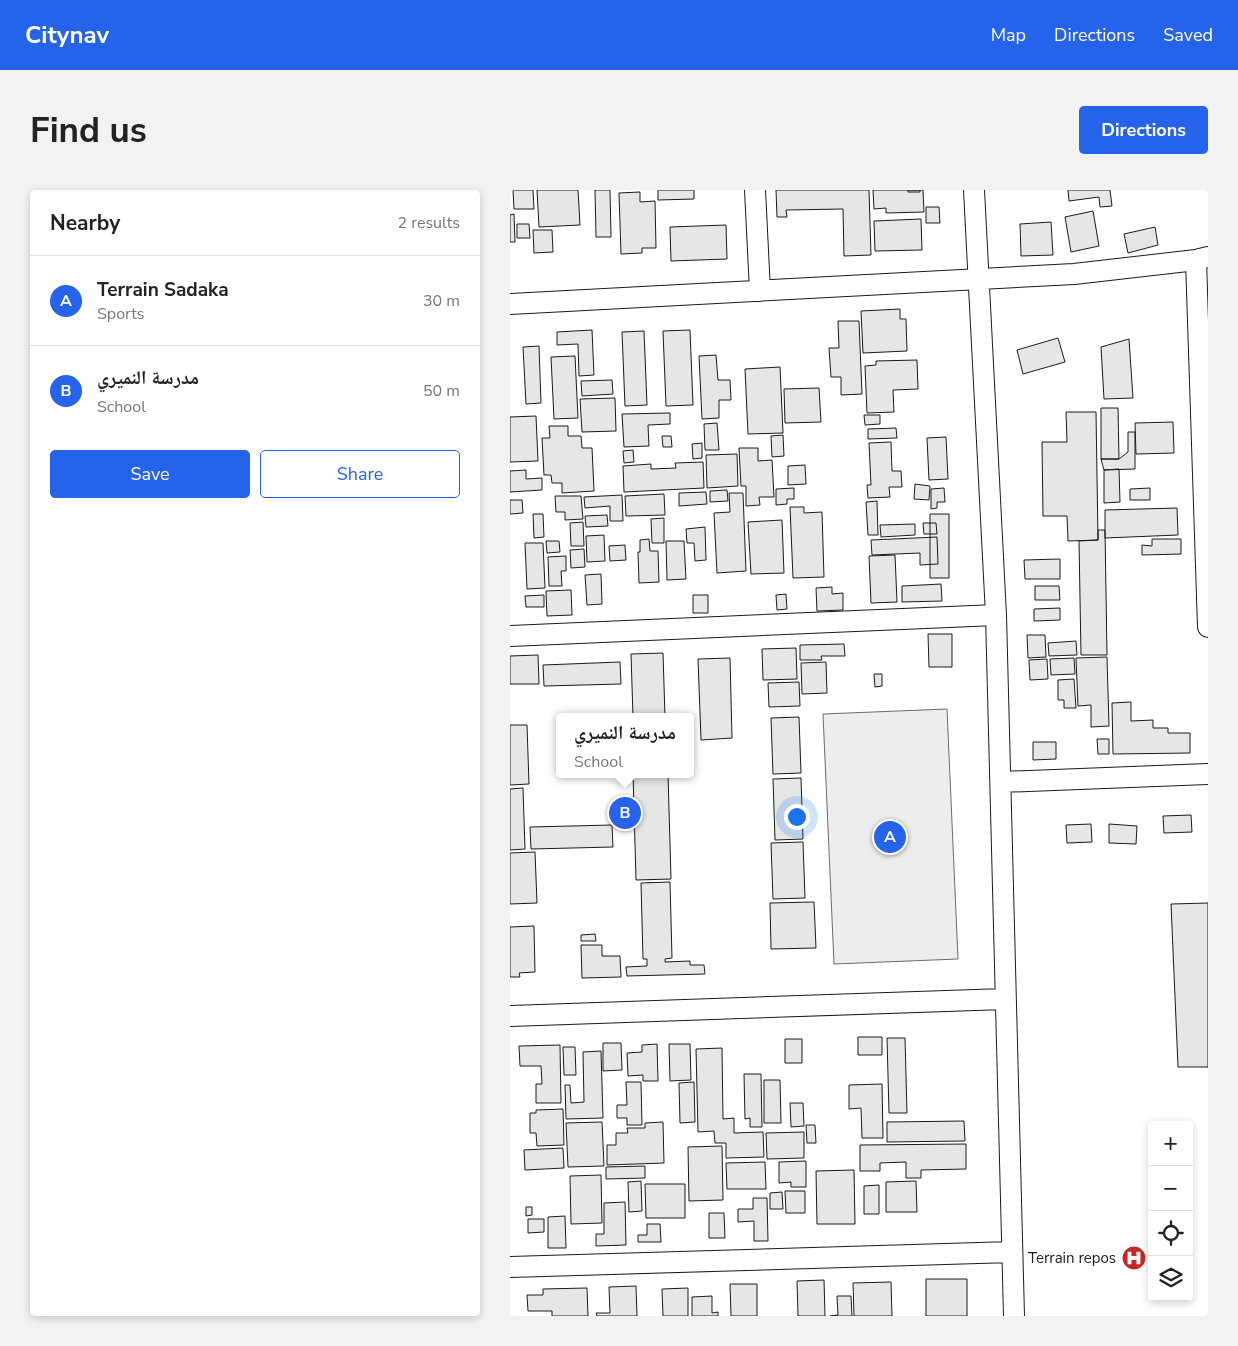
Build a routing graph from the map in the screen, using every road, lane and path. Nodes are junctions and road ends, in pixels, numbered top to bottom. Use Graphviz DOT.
graph roads {
  1 [pos="755,190"];
  2 [pos="974,190"];
  3 [pos="1202,258"];
  4 [pos="979,279"];
  5 [pos="760,291"];
  6 [pos="510,304"];
  7 [pos="996,615"];
  8 [pos="1208,627"];
  9 [pos="510,636"];
  10 [pos="1208,774"];
  11 [pos="1001,782"];
  12 [pos="1005,1000"];
  13 [pos="510,1016"];
  14 [pos="1012,1252"];
  15 [pos="510,1267"];
  16 [pos="1014,1316"];
  1 -- 5 [label="street"];
  2 -- 4 [label="street"];
  3 -- 4 [label="street"];
  3 -- 8 [label="street"];
  4 -- 5 [label="street"];
  4 -- 7 [label="street"];
  5 -- 6 [label="street"];
  7 -- 9 [label="street"];
  7 -- 11 [label="street"];
  10 -- 11 [label="street"];
  11 -- 12 [label="street"];
  12 -- 13 [label="street"];
  12 -- 14 [label="street"];
  14 -- 15 [label="street"];
  14 -- 16 [label="street"];
}
